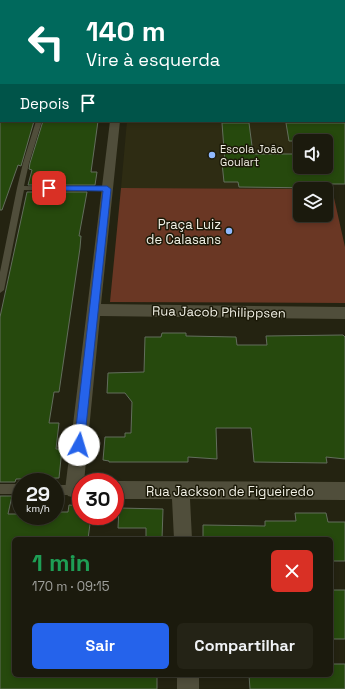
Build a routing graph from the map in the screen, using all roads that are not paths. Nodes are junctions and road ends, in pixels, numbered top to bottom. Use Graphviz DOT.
graph roads {
  1 [pos="39,122"];
  2 [pos="115,122"];
  3 [pos="20,188"];
  4 [pos="107,189"];
  5 [pos="0,290"];
  6 [pos="93,310"];
  7 [pos="345,313"];
  8 [pos="79,473"];
  9 [pos="0,489"];
  10 [pos="12,489"];
  11 [pos="124,490"];
  12 [pos="181,491"];
  13 [pos="345,491"];
  14 [pos="183,537"];
  15 [pos="188,677"];
  16 [pos="188,689"];
  1 -- 3 [label="lane"];
  2 -- 4 [label="street"];
  3 -- 4 [label="lane"];
  3 -- 5 [label="lane"];
  4 -- 6 [label="street"];
  6 -- 7 [label="street, Rua Jacob Philippsen"];
  6 -- 8 [label="street"];
  9 -- 10 [label="lane"];
  11 -- 12 [label="street, Rua Jackson de Figueiredo"];
  12 -- 13 [label="street, Rua Jackson de Figueiredo"];
  12 -- 14 [label="street"];
  15 -- 16 [label="street"];
}
